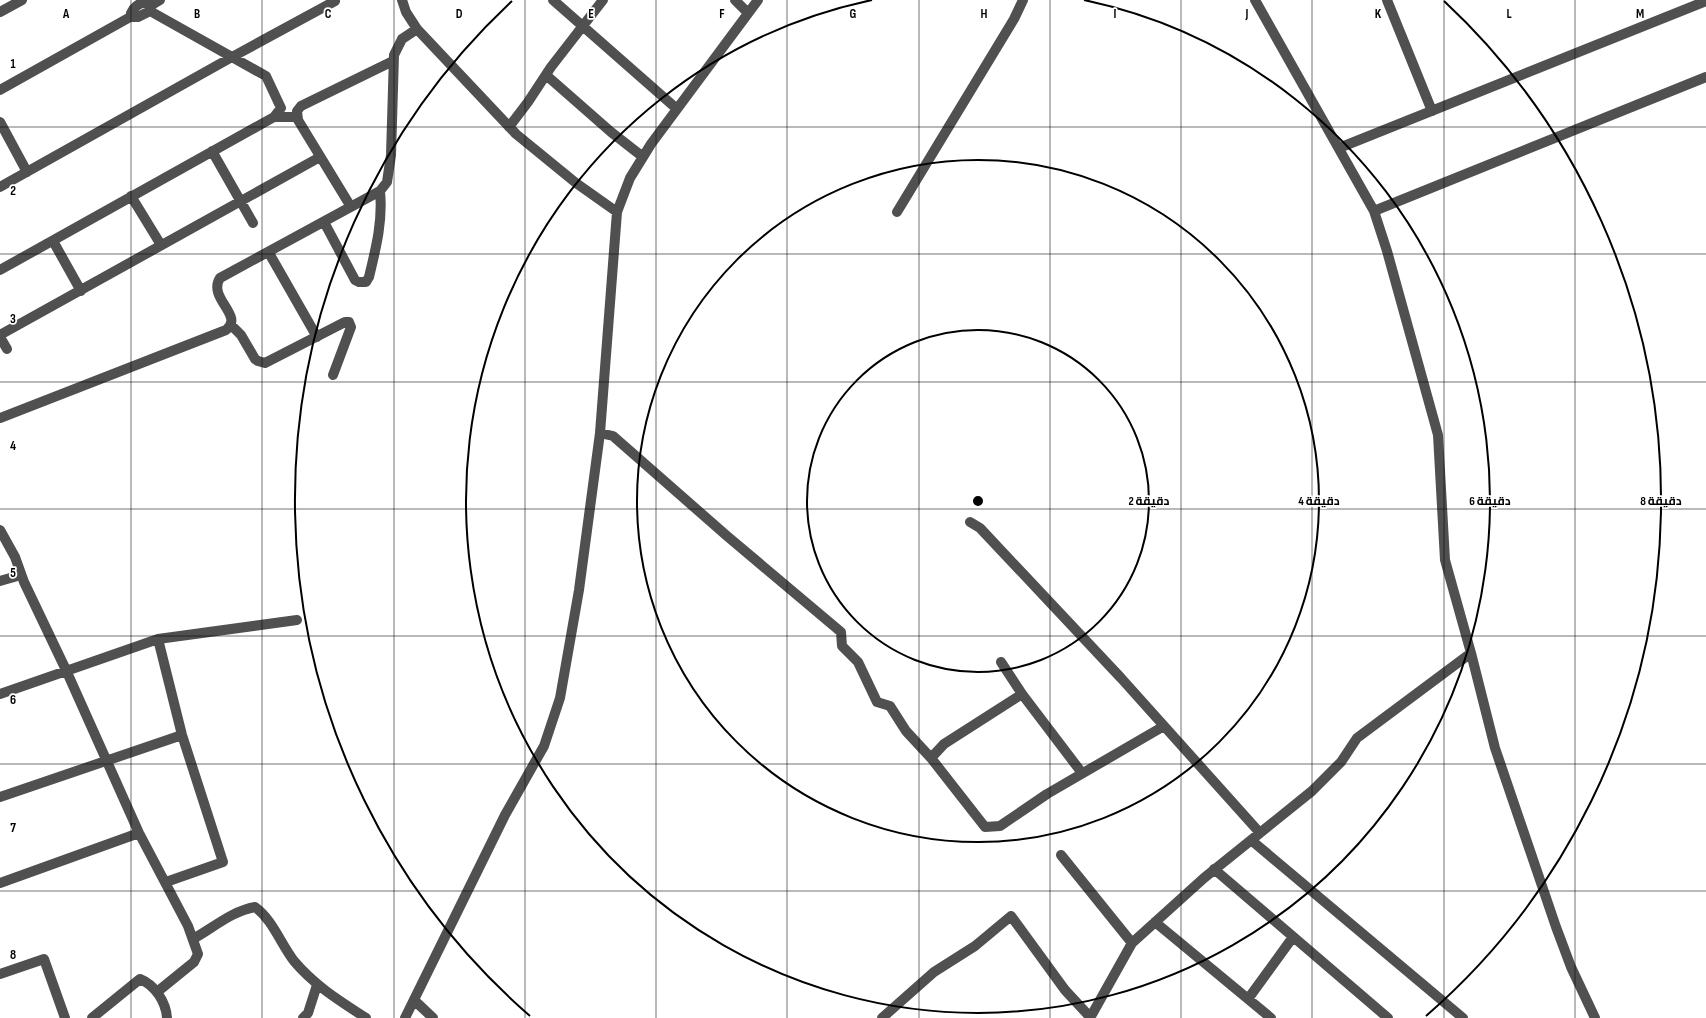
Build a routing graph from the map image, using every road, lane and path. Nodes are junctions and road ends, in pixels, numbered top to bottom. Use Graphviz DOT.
graph roads {
  1 [pos="22,0"];
  2 [pos="128,0"];
  3 [pos="160,0"];
  4 [pos="402,0"];
  5 [pos="553,0"];
  6 [pos="603,0"];
  7 [pos="735,0"];
  8 [pos="758,0"];
  9 [pos="1023,0"];
  10 [pos="1255,0"];
  11 [pos="1387,0"];
  12 [pos="335,1"];
  13 [pos="1706,1"];
  14 [pos="138,5"];
  15 [pos="150,9"];
  16 [pos="0,12"];
  17 [pos="748,13"];
  18 [pos="132,16"];
  19 [pos="583,27"];
  20 [pos="417,30"];
  21 [pos="232,57"];
  22 [pos="393,61"];
  23 [pos="546,75"];
  24 [pos="1706,77"];
  25 [pos="0,90"];
  26 [pos="677,109"];
  27 [pos="1432,111"];
  28 [pos="274,116"];
  29 [pos="297,117"];
  30 [pos="0,122"];
  31 [pos="509,127"];
  32 [pos="1339,148"];
  33 [pos="212,151"];
  34 [pos="320,157"];
  35 [pos="643,157"];
  36 [pos="27,172"];
  37 [pos="0,187"];
  38 [pos="380,191"];
  39 [pos="131,196"];
  40 [pos="241,201"];
  41 [pos="351,207"];
  42 [pos="1374,211"];
  43 [pos="617,212"];
  44 [pos="897,212"];
  45 [pos="324,222"];
  46 [pos="253,223"];
  47 [pos="53,241"];
  48 [pos="161,245"];
  49 [pos="269,253"];
  50 [pos="0,270"];
  51 [pos="81,291"];
  52 [pos="231,325"];
  53 [pos="0,336"];
  54 [pos="317,337"];
  55 [pos="7,349"];
  56 [pos="334,375"];
  57 [pos="0,418"];
  58 [pos="600,433"];
  59 [pos="970,522"];
  60 [pos="0,530"];
  61 [pos="21,575"];
  62 [pos="0,581"];
  63 [pos="297,620"];
  64 [pos="158,639"];
  65 [pos="1471,653"];
  66 [pos="1001,662"];
  67 [pos="66,670"];
  68 [pos="0,694"];
  69 [pos="1022,694"];
  70 [pos="1164,726"];
  71 [pos="182,735"];
  72 [pos="931,758"];
  73 [pos="106,760"];
  74 [pos="1082,773"];
  75 [pos="0,797"];
  76 [pos="139,833"];
  77 [pos="1260,833"];
  78 [pos="1251,840"];
  79 [pos="1061,855"];
  80 [pos="1214,870"];
  81 [pos="166,882"];
  82 [pos="0,883"];
  83 [pos="1155,922"];
  84 [pos="1293,937"];
  85 [pos="193,939"];
  86 [pos="1132,943"];
  87 [pos="0,974"];
  88 [pos="317,985"];
  89 [pos="157,992"];
  90 [pos="1248,999"];
  91 [pos="414,1000"];
  92 [pos="1383,1017"];
  93 [pos="65,1018"];
  94 [pos="92,1018"];
  95 [pos="167,1018"];
  96 [pos="303,1018"];
  97 [pos="366,1018"];
  98 [pos="405,1018"];
  99 [pos="433,1018"];
  100 [pos="882,1018"];
  101 [pos="1090,1018"];
  102 [pos="1271,1018"];
  103 [pos="1463,1018"];
  104 [pos="1595,1018"];
  1 -- 16 [label="street"];
  2 -- 14 [label="street"];
  3 -- 15 [label="street"];
  4 -- 20 [label="street"];
  5 -- 19 [label="street"];
  6 -- 19 [label="street"];
  7 -- 17 [label="street"];
  8 -- 17 [label="street"];
  9 -- 44 [label="street"];
  10 -- 32 [label="street"];
  11 -- 27 [label="street"];
  12 -- 21 [label="street"];
  13 -- 27 [label="street"];
  14 -- 15 [label="street"];
  14 -- 18 [label="street"];
  15 -- 18 [label="street"];
  15 -- 21 [label="street"];
  17 -- 26 [label="street"];
  18 -- 25 [label="street"];
  19 -- 23 [label="street"];
  19 -- 26 [label="street"];
  20 -- 22 [label="street"];
  20 -- 31 [label="street"];
  21 -- 28 [label="street"];
  21 -- 36 [label="street"];
  22 -- 29 [label="street"];
  22 -- 38 [label="street"];
  23 -- 31 [label="street"];
  23 -- 35 [label="street"];
  24 -- 42 [label="street"];
  26 -- 35 [label="street"];
  27 -- 32 [label="street"];
  28 -- 29 [label="street"];
  28 -- 33 [label="street"];
  29 -- 34 [label="street"];
  30 -- 36 [label="street"];
  31 -- 43 [label="street"];
  32 -- 42 [label="street"];
  33 -- 39 [label="street"];
  33 -- 40 [label="street"];
  34 -- 40 [label="street"];
  34 -- 41 [label="street"];
  35 -- 43 [label="street"];
  36 -- 37 [label="street"];
  38 -- 41 [label="street"];
  38 -- 45 [label="street"];
  39 -- 47 [label="street"];
  39 -- 48 [label="street"];
  40 -- 46 [label="street"];
  40 -- 48 [label="street"];
  41 -- 45 [label="street"];
  42 -- 65 [label="street"];
  43 -- 58 [label="street"];
  45 -- 49 [label="street"];
  47 -- 50 [label="street"];
  47 -- 51 [label="street"];
  48 -- 51 [label="street"];
  49 -- 52 [label="street"];
  49 -- 54 [label="street"];
  51 -- 53 [label="street"];
  52 -- 54 [label="street"];
  52 -- 57 [label="street"];
  53 -- 55 [label="street"];
  54 -- 56 [label="street"];
  58 -- 72 [label="street"];
  58 -- 91 [label="street"];
  59 -- 70 [label="street"];
  60 -- 61 [label="street"];
  61 -- 62 [label="street"];
  61 -- 67 [label="street"];
  63 -- 64 [label="street"];
  64 -- 67 [label="street"];
  64 -- 71 [label="street"];
  65 -- 77 [label="street"];
  65 -- 104 [label="street"];
  66 -- 69 [label="street"];
  67 -- 68 [label="street"];
  67 -- 73 [label="street"];
  69 -- 72 [label="street"];
  69 -- 74 [label="street"];
  70 -- 74 [label="street"];
  70 -- 77 [label="street"];
  71 -- 73 [label="street"];
  71 -- 81 [label="street"];
  72 -- 74 [label="street"];
  73 -- 75 [label="street"];
  73 -- 76 [label="street"];
  76 -- 81 [label="street"];
  76 -- 82 [label="street"];
  77 -- 78 [label="street"];
  78 -- 80 [label="street"];
  78 -- 103 [label="street"];
  79 -- 86 [label="street"];
  80 -- 83 [label="street"];
  80 -- 84 [label="street"];
  81 -- 85 [label="street"];
  83 -- 86 [label="street"];
  83 -- 90 [label="street"];
  84 -- 90 [label="street"];
  84 -- 92 [label="street"];
  85 -- 88 [label="street"];
  85 -- 89 [label="street"];
  86 -- 101 [label="street"];
  87 -- 93 [label="street"];
  88 -- 96 [label="street"];
  88 -- 97 [label="street"];
  89 -- 94 [label="street"];
  89 -- 95 [label="street"];
  90 -- 102 [label="street"];
  91 -- 98 [label="street"];
  91 -- 99 [label="street"];
  100 -- 101 [label="street"];
}
